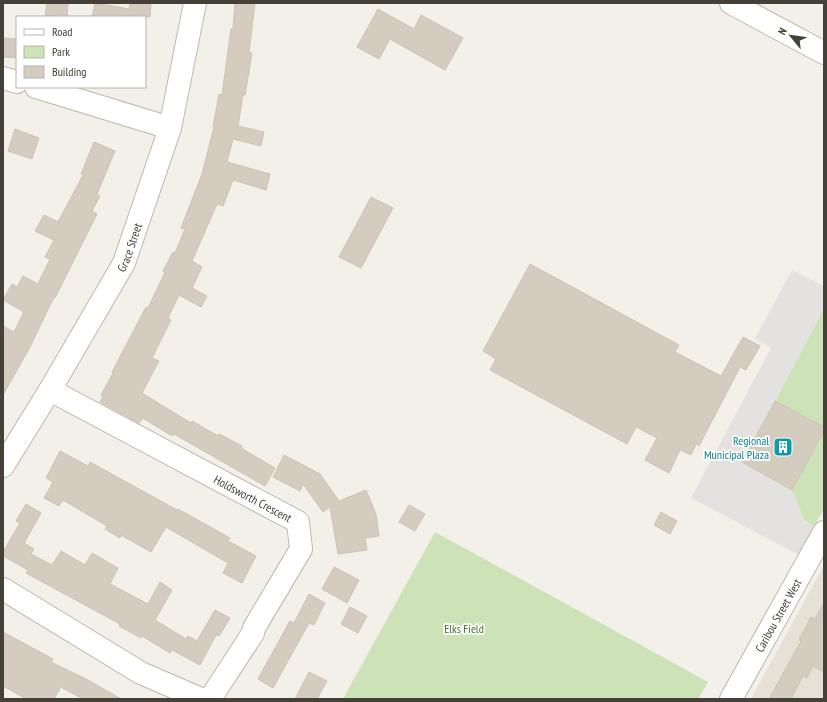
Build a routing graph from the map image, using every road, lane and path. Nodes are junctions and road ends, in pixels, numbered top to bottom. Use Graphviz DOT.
graph roads {
  1 [pos="194,3"];
  2 [pos="730,3"];
  3 [pos="824,53"];
  4 [pos="3,78"];
  5 [pos="16,82"];
  6 [pos="39,88"];
  7 [pos="170,128"];
  8 [pos="50,390"];
  9 [pos="3,466"];
  10 [pos="821,545"];
  11 [pos="3,589"];
  12 [pos="201,699"];
  13 [pos="210,699"];
  14 [pos="731,699"];
  1 -- 7 [label="street, Grace Street"];
  2 -- 3 [label="street"];
  4 -- 5 [label="street"];
  6 -- 7 [label="street"];
  7 -- 8 [label="street, Grace Street"];
  8 -- 9 [label="street, Grace Street"];
  8 -- 13 [label="street, Holdsworth Crescent"];
  10 -- 14 [label="street, Caribou Street West"];
  11 -- 12 [label="street"];
}
